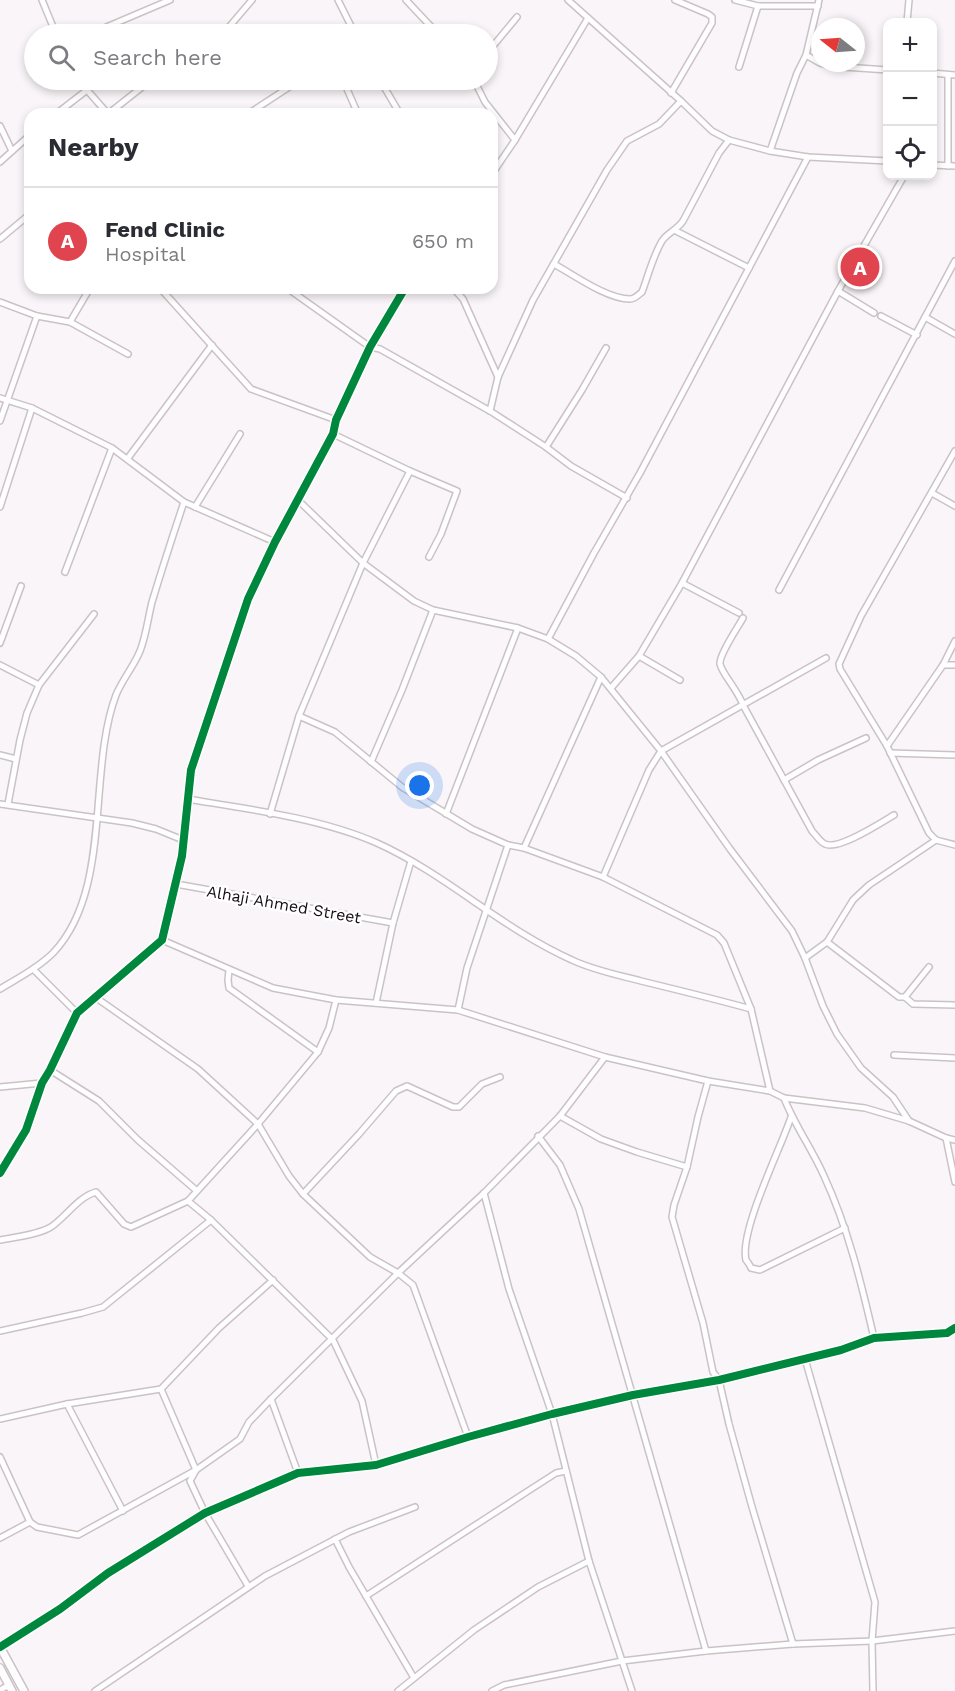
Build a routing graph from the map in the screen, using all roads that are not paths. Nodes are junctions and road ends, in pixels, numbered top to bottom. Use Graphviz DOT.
graph roads {
  1 [pos="42,0"];
  2 [pos="170,0"];
  3 [pos="252,0"];
  4 [pos="338,0"];
  5 [pos="405,0"];
  6 [pos="568,0"];
  7 [pos="675,0"];
  8 [pos="735,0"];
  9 [pos="909,0"];
  10 [pos="819,3"];
  11 [pos="758,6"];
  12 [pos="517,17"];
  13 [pos="588,18"];
  14 [pos="907,18"];
  15 [pos="52,24"];
  16 [pos="114,24"];
  17 [pos="232,24"];
  18 [pos="350,24"];
  19 [pos="428,24"];
  20 [pos="498,40"];
  21 [pos="806,55"];
  22 [pos="811,58"];
  23 [pos="739,67"];
  24 [pos="865,68"];
  25 [pos="883,70"];
  26 [pos="937,73"];
  27 [pos="952,75"];
  28 [pos="87,90"];
  29 [pos="138,90"];
  30 [pos="285,90"];
  31 [pos="347,90"];
  32 [pos="386,90"];
  33 [pos="479,90"];
  34 [pos="671,93"];
  35 [pos="681,101"];
  36 [pos="64,108"];
  37 [pos="103,108"];
  38 [pos="116,108"];
  39 [pos="257,108"];
  40 [pos="355,108"];
  41 [pos="396,108"];
  42 [pos="490,108"];
  43 [pos="498,118"];
  44 [pos="0,126"];
  45 [pos="24,140"];
  46 [pos="515,140"];
  47 [pos="729,140"];
  48 [pos="12,151"];
  49 [pos="771,151"];
  50 [pos="808,157"];
  51 [pos="883,161"];
  52 [pos="0,162"];
  53 [pos="498,165"];
  54 [pos="937,165"];
  55 [pos="948,166"];
  56 [pos="955,166"];
  57 [pos="902,180"];
  58 [pos="24,219"];
  59 [pos="676,231"];
  60 [pos="0,239"];
  61 [pos="955,261"];
  62 [pos="554,264"];
  63 [pos="749,268"];
  64 [pos="838,291"];
  65 [pos="86,294"];
  66 [pos="165,294"];
  67 [pos="296,294"];
  68 [pos="401,294"];
  69 [pos="458,294"];
  70 [pos="0,302"];
  71 [pos="874,313"];
  72 [pos="37,316"];
  73 [pos="881,316"];
  74 [pos="926,317"];
  75 [pos="70,322"];
  76 [pos="955,334"];
  77 [pos="917,335"];
  78 [pos="212,345"];
  79 [pos="370,347"];
  80 [pos="606,348"];
  81 [pos="128,354"];
  82 [pos="498,377"];
  83 [pos="0,398"];
  84 [pos="8,401"];
  85 [pos="32,408"];
  86 [pos="490,411"];
  87 [pos="336,420"];
  88 [pos="0,421"];
  89 [pos="240,434"];
  90 [pos="333,434"];
  91 [pos="546,447"];
  92 [pos="112,448"];
  93 [pos="955,451"];
  94 [pos="128,458"];
  95 [pos="410,471"];
  96 [pos="932,493"];
  97 [pos="627,498"];
  98 [pos="298,500"];
  99 [pos="184,502"];
  100 [pos="955,506"];
  101 [pos="0,507"];
  102 [pos="195,507"];
  103 [pos="275,542"];
  104 [pos="429,557"];
  105 [pos="363,563"];
  106 [pos="65,572"];
  107 [pos="682,583"];
  108 [pos="21,586"];
  109 [pos="779,590"];
  110 [pos="433,610"];
  111 [pos="94,614"];
  112 [pos="518,628"];
  113 [pos="548,639"];
  114 [pos="955,641"];
  115 [pos="0,643"];
  116 [pos="639,656"];
  117 [pos="826,658"];
  118 [pos="0,665"];
  119 [pos="943,665"];
  120 [pos="955,665"];
  121 [pos="601,677"];
  122 [pos="680,680"];
  123 [pos="39,685"];
  124 [pos="611,688"];
  125 [pos="743,705"];
  126 [pos="299,716"];
  127 [pos="866,738"];
  128 [pos="887,746"];
  129 [pos="661,751"];
  130 [pos="890,753"];
  131 [pos="0,755"];
  132 [pos="955,755"];
  133 [pos="16,759"];
  134 [pos="371,762"];
  135 [pos="784,780"];
  136 [pos="187,799"];
  137 [pos="0,804"];
  138 [pos="8,804"];
  139 [pos="270,814"];
  140 [pos="446,814"];
  141 [pos="894,815"];
  142 [pos="98,818"];
  143 [pos="183,840"];
  144 [pos="936,840"];
  145 [pos="508,845"];
  146 [pos="955,845"];
  147 [pos="524,848"];
  148 [pos="411,861"];
  149 [pos="603,877"];
  150 [pos="176,884"];
  151 [pos="486,910"];
  152 [pos="393,923"];
  153 [pos="162,940"];
  154 [pos="826,942"];
  155 [pos="806,958"];
  156 [pos="929,967"];
  157 [pos="33,969"];
  158 [pos="229,970"];
  159 [pos="0,989"];
  160 [pos="95,997"];
  161 [pos="905,997"];
  162 [pos="336,1000"];
  163 [pos="376,1003"];
  164 [pos="955,1005"];
  165 [pos="751,1009"];
  166 [pos="458,1010"];
  167 [pos="76,1013"];
  168 [pos="318,1053"];
  169 [pos="894,1054"];
  170 [pos="605,1057"];
  171 [pos="955,1058"];
  172 [pos="50,1070"];
  173 [pos="500,1077"];
  174 [pos="708,1081"];
  175 [pos="42,1083"];
  176 [pos="0,1087"];
  177 [pos="770,1091"];
  178 [pos="784,1098"];
  179 [pos="560,1116"];
  180 [pos="791,1117"];
  181 [pos="909,1121"];
  182 [pos="258,1124"];
  183 [pos="538,1136"];
  184 [pos="946,1138"];
  185 [pos="955,1140"];
  186 [pos="687,1167"];
  187 [pos="0,1173"];
  188 [pos="955,1182"];
  189 [pos="197,1191"];
  190 [pos="484,1193"];
  191 [pos="303,1194"];
  192 [pos="188,1201"];
  193 [pos="210,1220"];
  194 [pos="845,1228"];
  195 [pos="0,1240"];
  196 [pos="398,1273"];
  197 [pos="273,1280"];
  198 [pos="955,1328"];
  199 [pos="0,1331"];
  200 [pos="874,1338"];
  201 [pos="333,1340"];
  202 [pos="805,1359"];
  203 [pos="719,1380"];
  204 [pos="161,1389"];
  205 [pos="633,1395"];
  206 [pos="271,1399"];
  207 [pos="67,1404"];
  208 [pos="552,1414"];
  209 [pos="0,1419"];
  210 [pos="468,1437"];
  211 [pos="0,1457"];
  212 [pos="376,1465"];
  213 [pos="196,1470"];
  214 [pos="566,1472"];
  215 [pos="298,1473"];
  216 [pos="415,1507"];
  217 [pos="123,1510"];
  218 [pos="205,1513"];
  219 [pos="30,1522"];
  220 [pos="0,1538"];
  221 [pos="335,1539"];
  222 [pos="589,1561"];
  223 [pos="248,1586"];
  224 [pos="366,1596"];
  225 [pos="955,1631"];
  226 [pos="872,1641"];
  227 [pos="794,1644"];
  228 [pos="0,1647"];
  229 [pos="706,1651"];
  230 [pos="622,1661"];
  231 [pos="0,1668"];
  232 [pos="414,1678"];
  233 [pos="11,1688"];
  234 [pos="0,1689"];
  235 [pos="24,1691"];
  236 [pos="95,1691"];
  237 [pos="398,1691"];
  238 [pos="492,1691"];
  239 [pos="632,1691"];
  240 [pos="873,1691"];
  1 -- 15 [label="street"];
  2 -- 16 [label="street"];
  3 -- 17 [label="street"];
  4 -- 18 [label="street"];
  5 -- 19 [label="street"];
  6 -- 13 [label="street"];
  7 -- 34 [label="street"];
  8 -- 11 [label="street"];
  9 -- 14 [label="street"];
  10 -- 11 [label="street"];
  10 -- 21 [label="street"];
  11 -- 23 [label="street"];
  12 -- 20 [label="street"];
  13 -- 34 [label="street"];
  13 -- 46 [label="street"];
  21 -- 22 [label="street"];
  21 -- 49 [label="street"];
  24 -- 25 [label="street"];
  26 -- 27 [label="street"];
  27 -- 55 [label="street"];
  28 -- 36 [label="street"];
  28 -- 37 [label="street"];
  29 -- 38 [label="street"];
  30 -- 39 [label="street"];
  31 -- 40 [label="street"];
  32 -- 41 [label="street"];
  33 -- 42 [label="street"];
  34 -- 35 [label="street"];
  35 -- 47 [label="street"];
  35 -- 62 [label="street"];
  43 -- 46 [label="street"];
  44 -- 48 [label="street"];
  45 -- 48 [label="street"];
  46 -- 53 [label="street"];
  47 -- 49 [label="street"];
  47 -- 59 [label="street"];
  48 -- 52 [label="street"];
  49 -- 50 [label="street"];
  50 -- 51 [label="street"];
  50 -- 63 [label="street"];
  54 -- 55 [label="street"];
  55 -- 56 [label="street"];
  57 -- 64 [label="street"];
  58 -- 60 [label="street"];
  59 -- 62 [label="street"];
  59 -- 63 [label="street"];
  61 -- 74 [label="street"];
  62 -- 82 [label="street"];
  63 -- 97 [label="street"];
  64 -- 71 [label="street"];
  64 -- 107 [label="street"];
  65 -- 75 [label="street"];
  66 -- 78 [label="street"];
  67 -- 79 [label="street"];
  68 -- 79 [label="street"];
  69 -- 82 [label="street"];
  70 -- 72 [label="street"];
  72 -- 75 [label="street"];
  72 -- 84 [label="street"];
  73 -- 77 [label="street"];
  74 -- 76 [label="street"];
  74 -- 77 [label="street"];
  75 -- 81 [label="street"];
  77 -- 109 [label="street"];
  78 -- 87 [label="street"];
  78 -- 94 [label="street"];
  79 -- 86 [label="street"];
  79 -- 87 [label="street"];
  80 -- 91 [label="street"];
  82 -- 86 [label="street"];
  83 -- 84 [label="street"];
  84 -- 85 [label="street"];
  84 -- 88 [label="street"];
  85 -- 92 [label="street"];
  85 -- 101 [label="street"];
  86 -- 91 [label="street"];
  87 -- 90 [label="street"];
  89 -- 102 [label="street"];
  90 -- 95 [label="street"];
  90 -- 98 [label="street"];
  91 -- 97 [label="street"];
  92 -- 94 [label="street"];
  92 -- 106 [label="street"];
  93 -- 96 [label="street"];
  94 -- 99 [label="street"];
  95 -- 104 [label="street"];
  95 -- 105 [label="street"];
  96 -- 100 [label="street"];
  96 -- 128 [label="street"];
  97 -- 113 [label="street"];
  98 -- 103 [label="street"];
  98 -- 105 [label="street"];
  99 -- 102 [label="street"];
  99 -- 142 [label="street"];
  102 -- 103 [label="street"];
  103 -- 136 [label="street"];
  105 -- 110 [label="street"];
  105 -- 126 [label="street"];
  107 -- 116 [label="street"];
  107 -- 125 [label="street"];
  108 -- 115 [label="street"];
  110 -- 112 [label="street"];
  110 -- 134 [label="street"];
  111 -- 123 [label="street"];
  112 -- 113 [label="street"];
  112 -- 140 [label="street"];
  113 -- 121 [label="street"];
  114 -- 119 [label="street"];
  116 -- 122 [label="street"];
  116 -- 124 [label="street"];
  117 -- 125 [label="street"];
  118 -- 123 [label="street"];
  119 -- 120 [label="street"];
  119 -- 128 [label="street"];
  121 -- 124 [label="street"];
  121 -- 147 [label="street"];
  123 -- 133 [label="street"];
  124 -- 129 [label="street"];
  125 -- 129 [label="street"];
  125 -- 135 [label="street"];
  126 -- 134 [label="street"];
  126 -- 139 [label="street"];
  127 -- 135 [label="street"];
  128 -- 130 [label="street"];
  129 -- 149 [label="street"];
  129 -- 155 [label="street"];
  130 -- 132 [label="street"];
  130 -- 144 [label="street"];
  131 -- 133 [label="street"];
  133 -- 138 [label="street"];
  134 -- 140 [label="street"];
  135 -- 141 [label="street"];
  136 -- 139 [label="street"];
  136 -- 143 [label="street"];
  137 -- 138 [label="street"];
  138 -- 142 [label="street"];
  139 -- 148 [label="street"];
  140 -- 145 [label="street"];
  142 -- 143 [label="street"];
  142 -- 157 [label="street"];
  143 -- 150 [label="street"];
  144 -- 146 [label="street"];
  144 -- 154 [label="street"];
  145 -- 147 [label="street"];
  145 -- 151 [label="street"];
  147 -- 149 [label="street"];
  148 -- 151 [label="street"];
  148 -- 152 [label="street"];
  149 -- 165 [label="street"];
  150 -- 152 [label="street, Alhaji Ahmed Street"];
  150 -- 153 [label="street"];
  151 -- 165 [label="street"];
  151 -- 166 [label="street"];
  152 -- 163 [label="street"];
  153 -- 158 [label="street"];
  153 -- 160 [label="street"];
  154 -- 155 [label="street"];
  154 -- 161 [label="street"];
  155 -- 181 [label="street"];
  156 -- 161 [label="street"];
  157 -- 159 [label="street"];
  157 -- 167 [label="street"];
  158 -- 162 [label="street"];
  158 -- 168 [label="street"];
  160 -- 167 [label="street"];
  160 -- 182 [label="street"];
  161 -- 164 [label="street"];
  162 -- 163 [label="street"];
  162 -- 168 [label="street"];
  163 -- 166 [label="street"];
  165 -- 177 [label="street"];
  166 -- 170 [label="street"];
  167 -- 172 [label="street"];
  168 -- 182 [label="street"];
  169 -- 171 [label="street"];
  170 -- 174 [label="street"];
  170 -- 179 [label="street"];
  172 -- 175 [label="street"];
  172 -- 189 [label="street"];
  173 -- 191 [label="street"];
  174 -- 177 [label="street"];
  174 -- 186 [label="street"];
  175 -- 176 [label="street"];
  175 -- 187 [label="street"];
  177 -- 178 [label="street"];
  178 -- 180 [label="street"];
  178 -- 181 [label="street"];
  179 -- 183 [label="street"];
  179 -- 186 [label="street"];
  180 -- 194 [label="street"];
  180 -- 194 [label="street"];
  181 -- 184 [label="street"];
  182 -- 189 [label="street"];
  182 -- 191 [label="street"];
  183 -- 190 [label="street"];
  183 -- 205 [label="street"];
  184 -- 185 [label="street"];
  184 -- 188 [label="street"];
  186 -- 203 [label="street"];
  189 -- 192 [label="street"];
  190 -- 196 [label="street"];
  190 -- 208 [label="street"];
  191 -- 196 [label="street"];
  192 -- 193 [label="street"];
  192 -- 195 [label="street"];
  193 -- 197 [label="street"];
  193 -- 199 [label="street"];
  194 -- 200 [label="street"];
  196 -- 201 [label="street"];
  196 -- 210 [label="street"];
  197 -- 201 [label="street"];
  197 -- 204 [label="street"];
  198 -- 200 [label="street"];
  200 -- 202 [label="street"];
  201 -- 206 [label="street"];
  201 -- 212 [label="street"];
  202 -- 203 [label="street"];
  202 -- 226 [label="street"];
  203 -- 205 [label="street"];
  203 -- 227 [label="street"];
  204 -- 207 [label="street"];
  204 -- 213 [label="street"];
  205 -- 208 [label="street"];
  205 -- 229 [label="street"];
  206 -- 213 [label="street"];
  206 -- 215 [label="street"];
  207 -- 209 [label="street"];
  207 -- 217 [label="street"];
  208 -- 210 [label="street"];
  208 -- 214 [label="street"];
  210 -- 212 [label="street"];
  211 -- 219 [label="street"];
  212 -- 215 [label="street"];
  213 -- 217 [label="street"];
  213 -- 218 [label="street"];
  214 -- 222 [label="street"];
  214 -- 224 [label="street"];
  215 -- 218 [label="street"];
  216 -- 221 [label="street"];
  217 -- 219 [label="street"];
  218 -- 223 [label="street"];
  218 -- 228 [label="street"];
  219 -- 220 [label="street"];
  221 -- 223 [label="street"];
  221 -- 224 [label="street"];
  222 -- 230 [label="street"];
  222 -- 232 [label="street"];
  223 -- 236 [label="street"];
  224 -- 232 [label="street"];
  225 -- 226 [label="street"];
  226 -- 227 [label="street"];
  226 -- 240 [label="street"];
  227 -- 229 [label="street"];
  228 -- 235 [label="street"];
  229 -- 230 [label="street"];
  230 -- 238 [label="street"];
  230 -- 239 [label="street"];
  231 -- 233 [label="street"];
  232 -- 237 [label="street"];
  233 -- 234 [label="street"];
}
